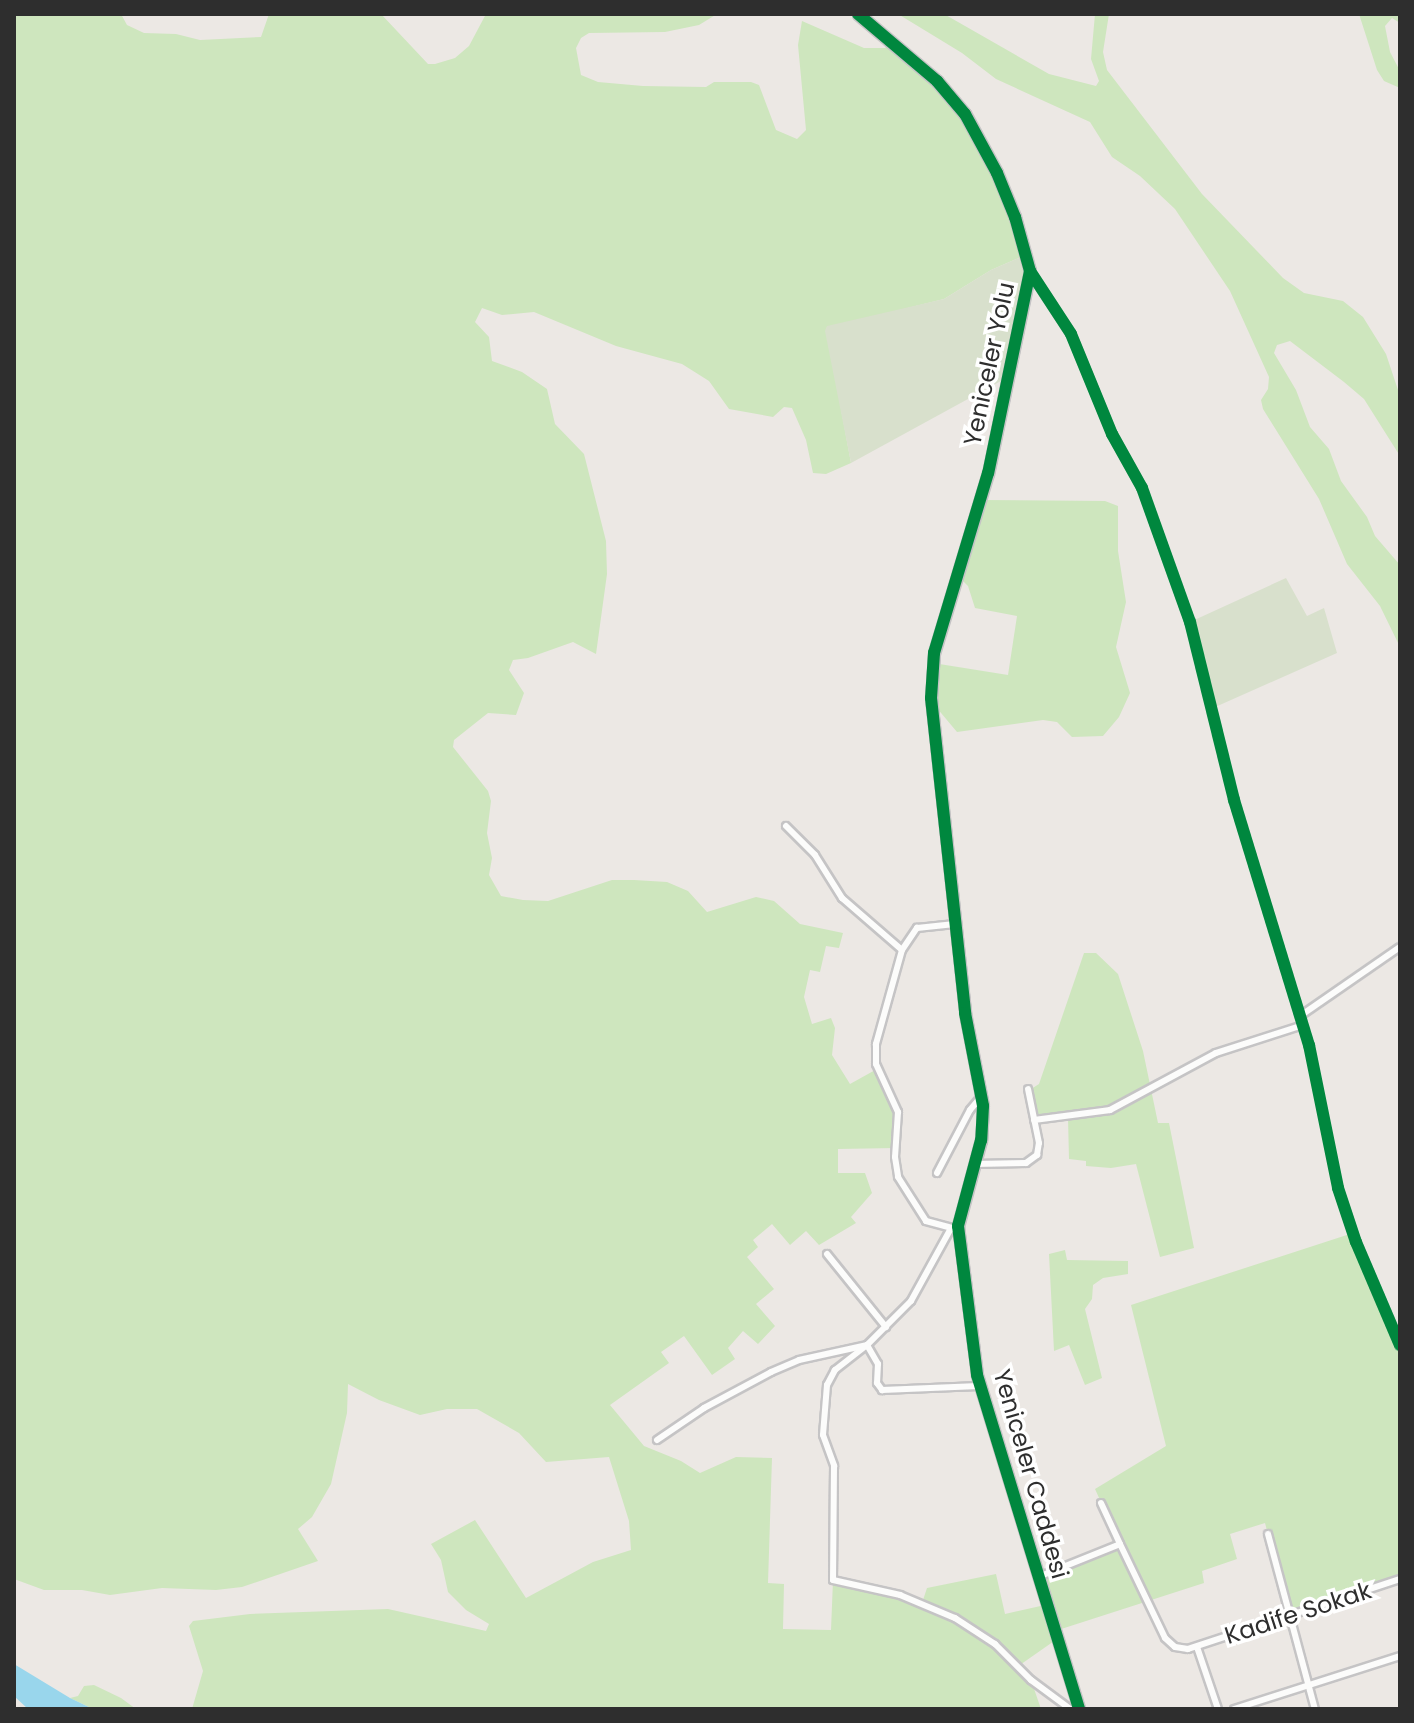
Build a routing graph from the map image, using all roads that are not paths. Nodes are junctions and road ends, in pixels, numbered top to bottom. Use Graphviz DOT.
graph roads {
  1 [pos="858,14"];
  2 [pos="1030,271"];
  3 [pos="939,774"];
  4 [pos="786,826"];
  5 [pos="955,924"];
  6 [pos="1400,947"];
  7 [pos="902,950"];
  8 [pos="1300,1016"];
  9 [pos="1303,1025"];
  10 [pos="1028,1089"];
  11 [pos="982,1096"];
  12 [pos="1034,1120"];
  13 [pos="974,1164"];
  14 [pos="937,1173"];
  15 [pos="955,1227"];
  16 [pos="827,1254"];
  17 [pos="886,1327"];
  18 [pos="867,1345"];
  19 [pos="1400,1345"];
  20 [pos="979,1386"];
  21 [pos="657,1440"];
  22 [pos="1101,1503"];
  23 [pos="1268,1534"];
  24 [pos="1120,1544"];
  25 [pos="1038,1577"];
  26 [pos="1400,1579"];
  27 [pos="1290,1616"];
  28 [pos="1197,1647"];
  29 [pos="1400,1656"];
  30 [pos="1308,1685"];
  31 [pos="1070,1709"];
  32 [pos="1079,1709"];
  33 [pos="1218,1709"];
  34 [pos="1234,1709"];
  35 [pos="1315,1709"];
  1 -- 2 [label="street, Yeniceler Yolu"];
  2 -- 3 [label="street, Yeniceler Yolu"];
  2 -- 8 [label="street"];
  3 -- 5 [label="street, Yeniceler Caddesi"];
  4 -- 7 [label="street"];
  5 -- 7 [label="street"];
  5 -- 11 [label="street, Yeniceler Caddesi"];
  6 -- 8 [label="street"];
  7 -- 15 [label="street"];
  8 -- 9 [label="street"];
  9 -- 12 [label="street"];
  9 -- 19 [label="street"];
  10 -- 12 [label="street"];
  11 -- 13 [label="street, Yeniceler Caddesi"];
  11 -- 14 [label="street"];
  12 -- 13 [label="street"];
  13 -- 15 [label="street, Yeniceler Caddesi"];
  15 -- 17 [label="street"];
  15 -- 20 [label="street, Yeniceler Caddesi"];
  16 -- 17 [label="street"];
  17 -- 18 [label="street"];
  18 -- 20 [label="street"];
  18 -- 21 [label="street"];
  18 -- 31 [label="street"];
  20 -- 25 [label="street, Yeniceler Caddesi"];
  22 -- 24 [label="street"];
  23 -- 27 [label="street"];
  24 -- 25 [label="street"];
  24 -- 28 [label="street"];
  25 -- 32 [label="street, Yeniceler Caddesi"];
  26 -- 27 [label="street, Kadife Sokak"];
  27 -- 28 [label="street, Kadife Sokak"];
  27 -- 30 [label="street"];
  28 -- 33 [label="street"];
  29 -- 30 [label="street"];
  30 -- 34 [label="street"];
  30 -- 35 [label="street"];
}
